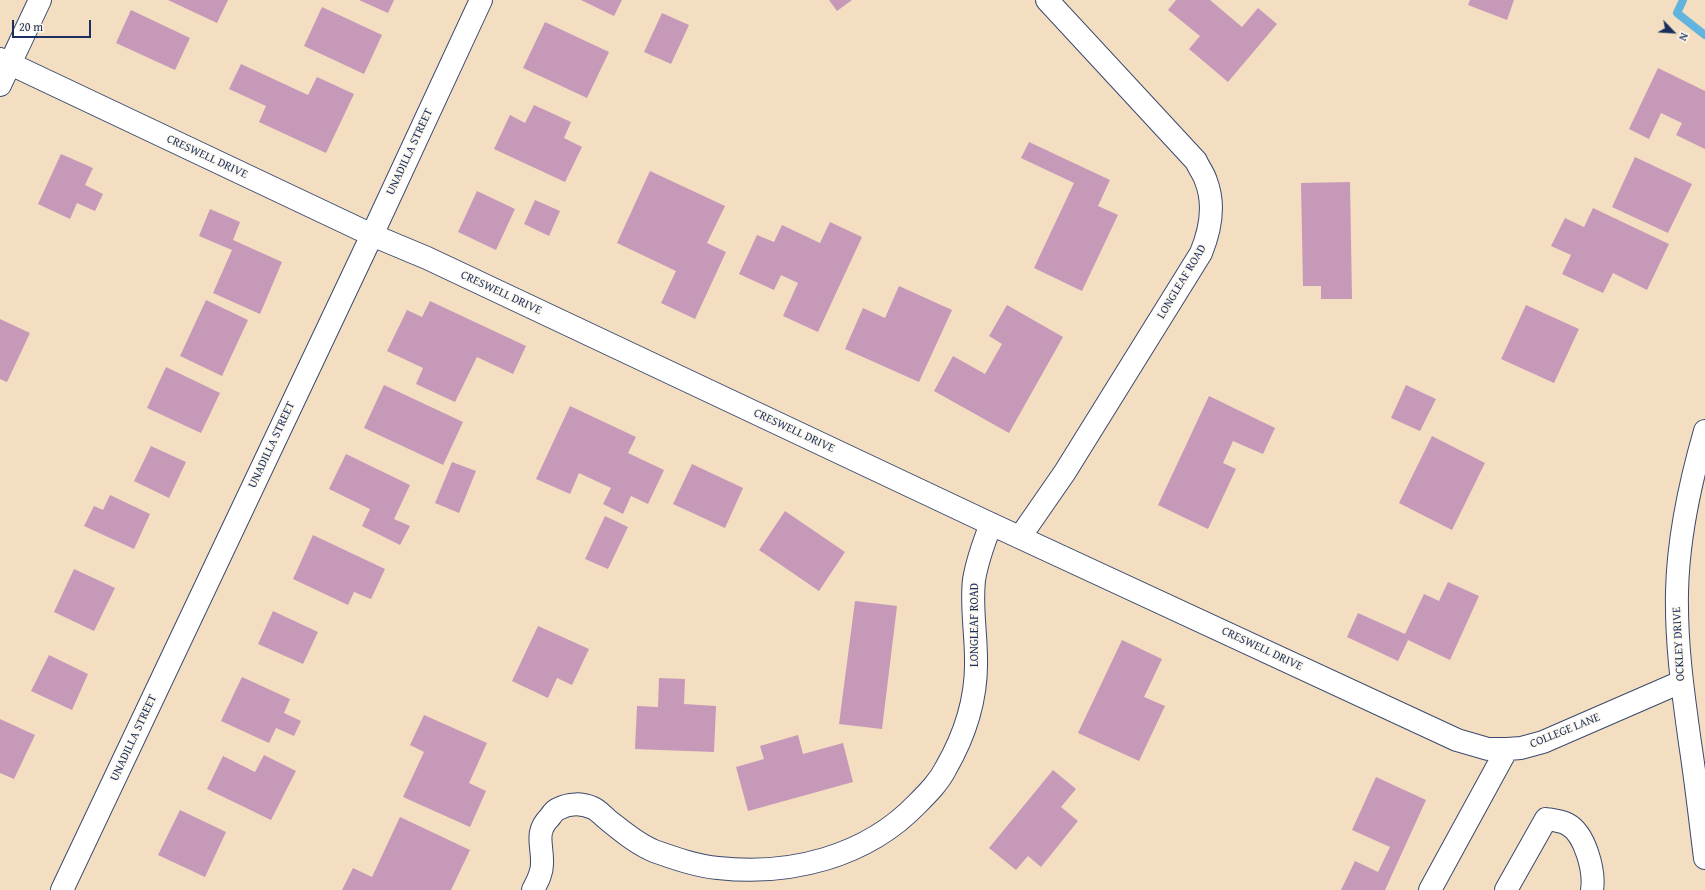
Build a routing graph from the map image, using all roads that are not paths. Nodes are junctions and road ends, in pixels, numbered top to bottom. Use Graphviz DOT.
graph roads {
  1 [pos="40,0"];
  2 [pos="481,0"];
  3 [pos="1047,0"];
  4 [pos="5,61"];
  5 [pos="0,84"];
  6 [pos="372,235"];
  7 [pos="1705,431"];
  8 [pos="991,524"];
  9 [pos="1020,537"];
  10 [pos="1681,682"];
  11 [pos="1507,749"];
  12 [pos="1705,858"];
  13 [pos="62,890"];
  14 [pos="533,890"];
  15 [pos="1430,890"];
  16 [pos="1506,890"];
  17 [pos="1592,890"];
  1 -- 4 [label="street"];
  2 -- 6 [label="street, UNADILLA STREET"];
  3 -- 9 [label="street, LONGLEAF ROAD"];
  4 -- 5 [label="street"];
  4 -- 6 [label="street, CRESWELL DRIVE"];
  6 -- 8 [label="street, CRESWELL DRIVE"];
  6 -- 13 [label="street, UNADILLA STREET"];
  7 -- 10 [label="street, OCKLEY DRIVE"];
  8 -- 9 [label="street, CRESWELL DRIVE"];
  8 -- 14 [label="street, LONGLEAF ROAD"];
  9 -- 11 [label="street, CRESWELL DRIVE"];
  10 -- 11 [label="street, COLLEGE LANE"];
  10 -- 12 [label="street, OCKLEY DRIVE"];
  11 -- 15 [label="street"];
  16 -- 17 [label="street"];
}
